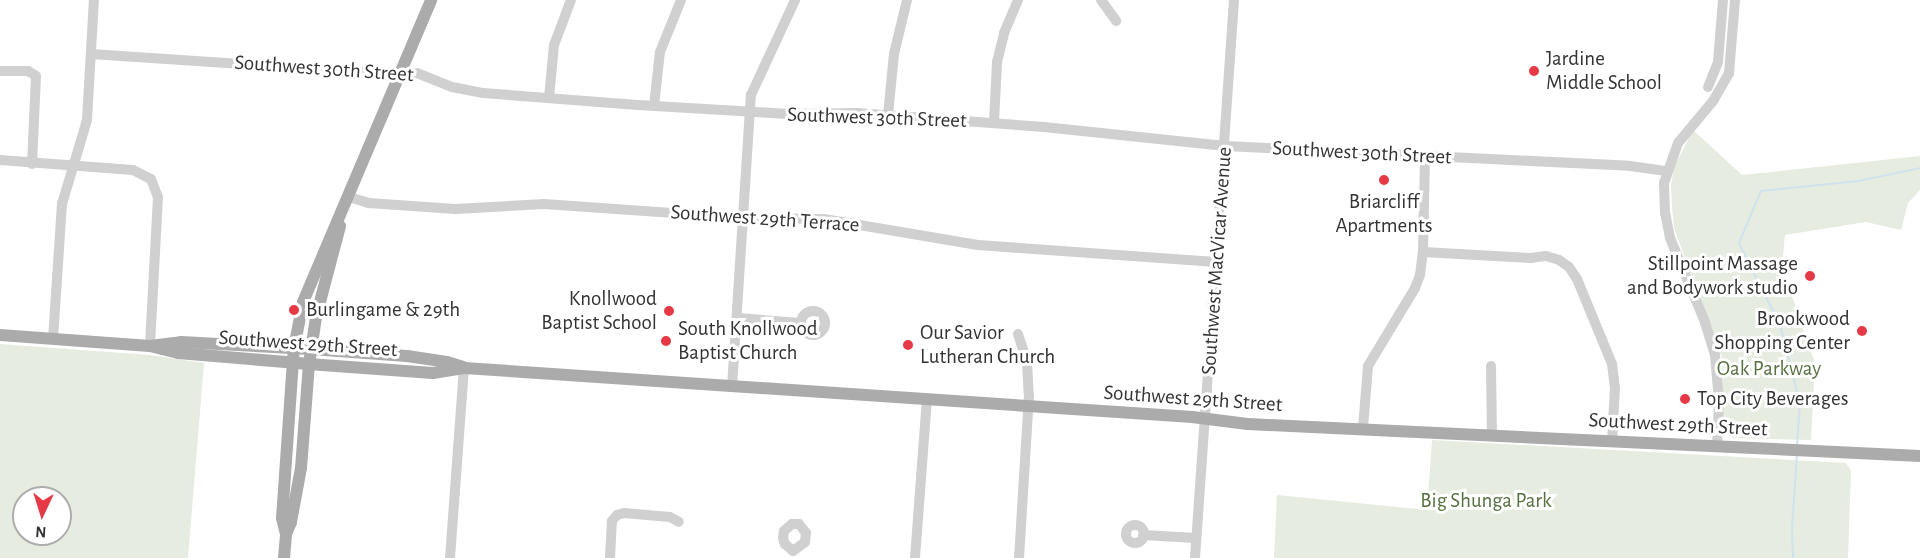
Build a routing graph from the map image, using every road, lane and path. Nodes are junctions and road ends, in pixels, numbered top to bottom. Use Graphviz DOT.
graph roads {
  1 [pos="94,0"];
  2 [pos="431,0"];
  3 [pos="571,0"];
  4 [pos="681,0"];
  5 [pos="795,0"];
  6 [pos="907,0"];
  7 [pos="1018,0"];
  8 [pos="1101,0"];
  9 [pos="1234,0"];
  10 [pos="1723,0"];
  11 [pos="1736,0"];
  12 [pos="1116,21"];
  13 [pos="1721,29"];
  14 [pos="1734,30"];
  15 [pos="91,54"];
  16 [pos="0,71"];
  17 [pos="401,74"];
  18 [pos="1708,87"];
  19 [pos="549,98"];
  20 [pos="654,106"];
  21 [pos="750,112"];
  22 [pos="888,116"];
  23 [pos="993,123"];
  24 [pos="1225,146"];
  25 [pos="1425,156"];
  26 [pos="0,160"];
  27 [pos="32,164"];
  28 [pos="73,166"];
  29 [pos="1667,171"];
  30 [pos="349,197"];
  31 [pos="743,218"];
  32 [pos="341,219"];
  33 [pos="1423,252"];
  34 [pos="1216,262"];
  35 [pos="737,318"];
  36 [pos="800,323"];
  37 [pos="1018,334"];
  38 [pos="0,335"];
  39 [pos="53,339"];
  40 [pos="150,346"];
  41 [pos="294,348"];
  42 [pos="311,349"];
  43 [pos="294,363"];
  44 [pos="309,364"];
  45 [pos="1491,366"];
  46 [pos="464,368"];
  47 [pos="732,387"];
  48 [pos="927,400"];
  49 [pos="1029,408"];
  50 [pos="1206,420"];
  51 [pos="1363,428"];
  52 [pos="1491,434"];
  53 [pos="1612,441"];
  54 [pos="1717,447"];
  55 [pos="1920,456"];
  56 [pos="680,522"];
  57 [pos="286,534"];
  58 [pos="1143,536"];
  59 [pos="1196,538"];
  60 [pos="284,558"];
  61 [pos="450,558"];
  62 [pos="610,558"];
  63 [pos="915,558"];
  64 [pos="1019,558"];
  65 [pos="1195,558"];
  1 -- 15 [label="street"];
  2 -- 17 [label="main road"];
  3 -- 19 [label="street"];
  4 -- 20 [label="street"];
  5 -- 21 [label="street"];
  6 -- 22 [label="street"];
  7 -- 23 [label="street"];
  8 -- 12 [label="street"];
  9 -- 24 [label="street, Southwest MacVicar Avenue"];
  10 -- 13 [label="street"];
  11 -- 14 [label="street"];
  13 -- 14 [label="street"];
  13 -- 18 [label="street"];
  14 -- 29 [label="street"];
  15 -- 17 [label="street, Southwest 30th Street"];
  15 -- 28 [label="street"];
  16 -- 27 [label="street"];
  17 -- 19 [label="street, Southwest 30th Street"];
  17 -- 30 [label="main road"];
  19 -- 20 [label="street, Southwest 30th Street"];
  20 -- 21 [label="street, Southwest 30th Street"];
  21 -- 22 [label="street, Southwest 30th Street"];
  21 -- 31 [label="street"];
  22 -- 23 [label="street, Southwest 30th Street"];
  23 -- 24 [label="street, Southwest 30th Street"];
  24 -- 25 [label="street, Southwest 30th Street"];
  24 -- 34 [label="street, Southwest MacVicar Avenue"];
  25 -- 29 [label="street, Southwest 30th Street"];
  25 -- 33 [label="street"];
  26 -- 27 [label="street"];
  27 -- 28 [label="street"];
  28 -- 39 [label="street"];
  28 -- 40 [label="street"];
  29 -- 54 [label="street"];
  30 -- 31 [label="street, Southwest 29th Terrace"];
  30 -- 32 [label="main road"];
  31 -- 34 [label="street, Southwest 29th Terrace"];
  31 -- 35 [label="street"];
  32 -- 41 [label="main road"];
  32 -- 42 [label="main road"];
  33 -- 51 [label="street"];
  33 -- 53 [label="street"];
  34 -- 50 [label="street, Southwest MacVicar Avenue"];
  35 -- 36 [label="street"];
  35 -- 47 [label="street"];
  37 -- 49 [label="street"];
  38 -- 39 [label="main road, Southwest 29th Street"];
  39 -- 40 [label="main road, Southwest 29th Street"];
  40 -- 41 [label="main road, Southwest 29th Street"];
  40 -- 43 [label="main road, Southwest 29th Street"];
  41 -- 42 [label="main road, Southwest 29th Street"];
  41 -- 43 [label="main road"];
  42 -- 44 [label="main road"];
  42 -- 46 [label="main road, Southwest 29th Street"];
  43 -- 44 [label="main road, Southwest 29th Street"];
  43 -- 57 [label="main road"];
  44 -- 46 [label="main road, Southwest 29th Street"];
  44 -- 57 [label="main road"];
  45 -- 52 [label="street"];
  46 -- 47 [label="main road, Southwest 29th Street"];
  46 -- 61 [label="street"];
  47 -- 48 [label="main road, Southwest 29th Street"];
  48 -- 49 [label="main road, Southwest 29th Street"];
  48 -- 63 [label="street"];
  49 -- 50 [label="main road, Southwest 29th Street"];
  49 -- 64 [label="street"];
  50 -- 51 [label="main road, Southwest 29th Street"];
  50 -- 59 [label="street, Southwest MacVicar Avenue"];
  51 -- 52 [label="main road, Southwest 29th Street"];
  52 -- 53 [label="main road, Southwest 29th Street"];
  53 -- 54 [label="main road, Southwest 29th Street"];
  54 -- 55 [label="main road, Southwest 29th Street"];
  56 -- 62 [label="street"];
  57 -- 60 [label="main road"];
  58 -- 59 [label="street"];
  59 -- 65 [label="street, Southwest MacVicar Avenue"];
}
